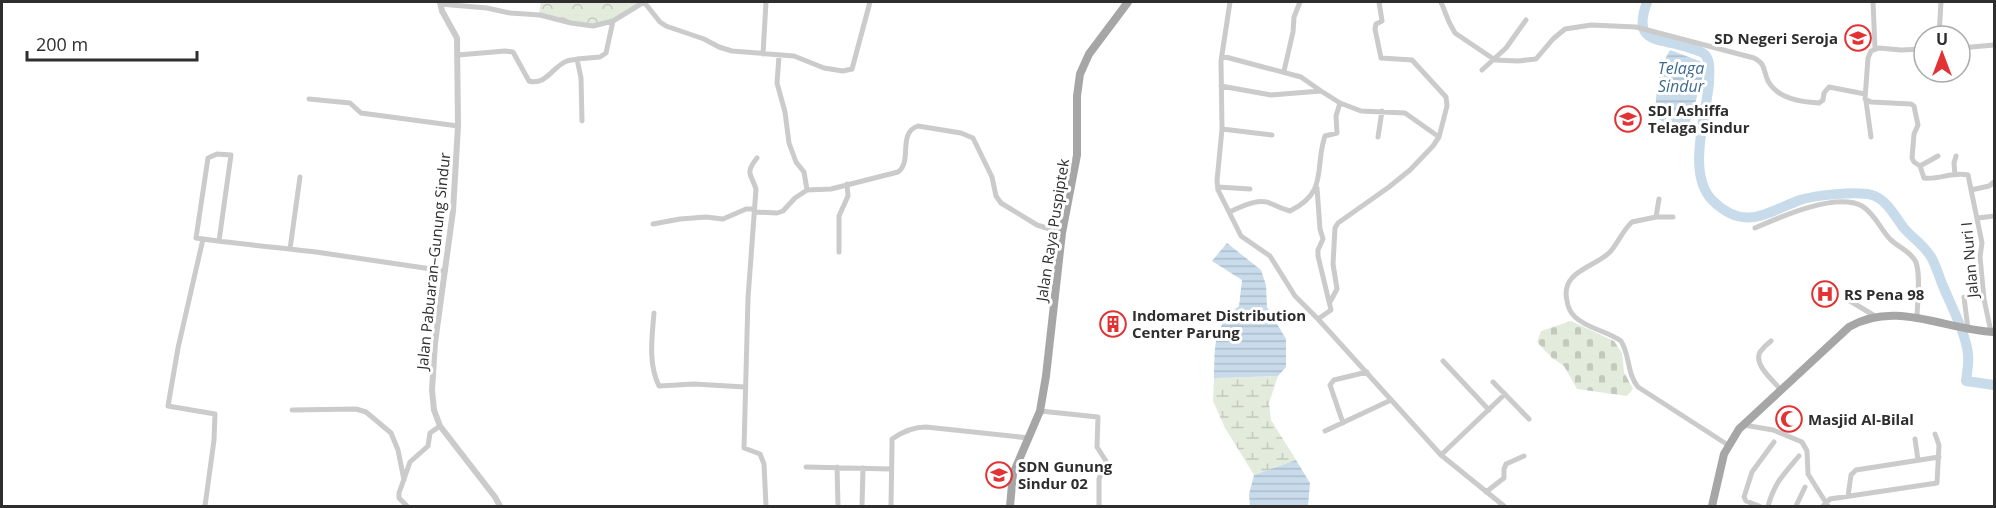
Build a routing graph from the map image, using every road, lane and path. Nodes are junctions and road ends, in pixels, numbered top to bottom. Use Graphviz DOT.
graph roads {
  1 [pos="644,2"];
  2 [pos="766,2"];
  3 [pos="870,2"];
  4 [pos="1128,2"];
  5 [pos="1230,2"];
  6 [pos="1300,2"];
  7 [pos="1379,2"];
  8 [pos="1441,2"];
  9 [pos="1873,2"];
  10 [pos="1941,2"];
  11 [pos="440,3"];
  12 [pos="1526,20"];
  13 [pos="614,21"];
  14 [pos="1940,24"];
  15 [pos="1995,45"];
  16 [pos="1972,47"];
  17 [pos="1875,49"];
  18 [pos="1912,50"];
  19 [pos="763,54"];
  20 [pos="458,55"];
  21 [pos="779,56"];
  22 [pos="1222,56"];
  23 [pos="578,59"];
  24 [pos="1495,60"];
  25 [pos="1482,70"];
  26 [pos="1284,71"];
  27 [pos="1221,86"];
  28 [pos="1321,91"];
  29 [pos="1866,98"];
  30 [pos="309,99"];
  31 [pos="1340,103"];
  32 [pos="1382,111"];
  33 [pos="582,122"];
  34 [pos="458,126"];
  35 [pos="1222,129"];
  36 [pos="1272,135"];
  37 [pos="1378,137"];
  38 [pos="1439,137"];
  39 [pos="1871,137"];
  40 [pos="1938,156"];
  41 [pos="1956,156"];
  42 [pos="757,158"];
  43 [pos="1920,166"];
  44 [pos="1955,175"];
  45 [pos="300,177"];
  46 [pos="1995,182"];
  47 [pos="848,184"];
  48 [pos="1218,187"];
  49 [pos="1317,188"];
  50 [pos="1250,189"];
  51 [pos="807,190"];
  52 [pos="1971,190"];
  53 [pos="1659,199"];
  54 [pos="754,210"];
  55 [pos="1229,212"];
  56 [pos="1995,216"];
  57 [pos="1656,217"];
  58 [pos="1673,217"];
  59 [pos="1978,218"];
  60 [pos="653,224"];
  61 [pos="1755,228"];
  62 [pos="1062,233"];
  63 [pos="204,239"];
  64 [pos="219,241"];
  65 [pos="290,249"];
  66 [pos="839,252"];
  67 [pos="445,271"];
  68 [pos="1851,292"];
  69 [pos="1964,297"];
  70 [pos="1330,302"];
  71 [pos="654,313"];
  72 [pos="1875,316"];
  73 [pos="1917,318"];
  74 [pos="1318,319"];
  75 [pos="1968,329"];
  76 [pos="1993,332"];
  77 [pos="1771,341"];
  78 [pos="1443,361"];
  79 [pos="1367,372"];
  80 [pos="1493,382"];
  81 [pos="745,387"];
  82 [pos="1781,390"];
  83 [pos="1505,394"];
  84 [pos="1390,400"];
  85 [pos="292,410"];
  86 [pos="1489,410"];
  87 [pos="1040,411"];
  88 [pos="1529,419"];
  89 [pos="1343,423"];
  90 [pos="1744,425"];
  91 [pos="440,426"];
  92 [pos="1325,430"];
  93 [pos="1935,434"];
  94 [pos="1029,438"];
  95 [pos="1915,439"];
  96 [pos="1774,442"];
  97 [pos="1728,445"];
  98 [pos="1441,455"];
  99 [pos="1524,456"];
  100 [pos="1799,456"];
  101 [pos="1939,457"];
  102 [pos="1918,460"];
  103 [pos="806,466"];
  104 [pos="837,467"];
  105 [pos="863,468"];
  106 [pos="891,469"];
  107 [pos="404,480"];
  108 [pos="1805,487"];
  109 [pos="1486,492"];
  110 [pos="1848,496"];
  111 [pos="1826,505"];
  112 [pos="1712,506"];
  113 [pos="205,507"];
  114 [pos="407,507"];
  115 [pos="500,507"];
  116 [pos="766,507"];
  117 [pos="838,507"];
  118 [pos="862,507"];
  119 [pos="891,507"];
  120 [pos="1010,507"];
  121 [pos="1099,507"];
  122 [pos="1504,507"];
  123 [pos="1759,507"];
  124 [pos="1768,507"];
  125 [pos="1796,507"];
  1 -- 13 [label="street"];
  1 -- 19 [label="street"];
  2 -- 19 [label="street"];
  3 -- 21 [label="street"];
  4 -- 62 [label="main road, Jalan Raya Puspiptek"];
  5 -- 22 [label="street"];
  6 -- 26 [label="street"];
  7 -- 38 [label="street"];
  8 -- 24 [label="street"];
  9 -- 17 [label="street"];
  10 -- 14 [label="street"];
  11 -- 13 [label="street"];
  11 -- 20 [label="street, Jalan Pabuaran–Gunung Sindur"];
  12 -- 24 [label="street"];
  13 -- 23 [label="street"];
  15 -- 16 [label="street"];
  17 -- 18 [label="street"];
  17 -- 29 [label="street"];
  19 -- 21 [label="street"];
  20 -- 23 [label="street"];
  20 -- 34 [label="street, Jalan Pabuaran–Gunung Sindur"];
  21 -- 51 [label="street"];
  22 -- 26 [label="street"];
  22 -- 27 [label="street"];
  23 -- 33 [label="street"];
  24 -- 25 [label="street"];
  24 -- 29 [label="street"];
  26 -- 28 [label="street"];
  27 -- 28 [label="street"];
  27 -- 35 [label="street"];
  28 -- 31 [label="street"];
  29 -- 39 [label="street"];
  29 -- 43 [label="street"];
  30 -- 34 [label="street"];
  31 -- 32 [label="street"];
  31 -- 49 [label="street"];
  32 -- 37 [label="street"];
  32 -- 38 [label="street"];
  34 -- 67 [label="street, Jalan Pabuaran–Gunung Sindur"];
  35 -- 36 [label="street"];
  35 -- 48 [label="street"];
  38 -- 70 [label="street"];
  40 -- 43 [label="street"];
  41 -- 44 [label="street"];
  42 -- 54 [label="street"];
  43 -- 44 [label="street"];
  44 -- 52 [label="street"];
  45 -- 65 [label="street"];
  46 -- 52 [label="street"];
  47 -- 51 [label="street"];
  47 -- 62 [label="street"];
  47 -- 66 [label="street"];
  48 -- 50 [label="street"];
  48 -- 55 [label="street"];
  49 -- 55 [label="street"];
  49 -- 70 [label="street"];
  51 -- 54 [label="street"];
  52 -- 59 [label="street, Jalan Nuri I"];
  53 -- 57 [label="street"];
  54 -- 60 [label="street"];
  54 -- 81 [label="street"];
  55 -- 74 [label="street"];
  56 -- 59 [label="street"];
  57 -- 58 [label="street"];
  57 -- 97 [label="street"];
  59 -- 76 [label="street, Jalan Nuri I"];
  61 -- 73 [label="street"];
  62 -- 87 [label="main road, Jalan Raya Puspiptek"];
  63 -- 64 [label="street"];
  63 -- 64 [label="street"];
  63 -- 113 [label="street"];
  64 -- 65 [label="street"];
  65 -- 67 [label="street"];
  67 -- 91 [label="street, Jalan Pabuaran–Gunung Sindur"];
  68 -- 72 [label="street"];
  69 -- 75 [label="street"];
  70 -- 74 [label="street"];
  71 -- 81 [label="street"];
  72 -- 73 [label="main road"];
  72 -- 82 [label="main road"];
  73 -- 75 [label="main road"];
  74 -- 79 [label="street"];
  75 -- 76 [label="main road"];
  77 -- 82 [label="street"];
  78 -- 86 [label="street"];
  79 -- 84 [label="street"];
  79 -- 89 [label="street"];
  80 -- 83 [label="street"];
  81 -- 116 [label="street"];
  82 -- 90 [label="main road"];
  83 -- 86 [label="street"];
  83 -- 88 [label="street"];
  84 -- 89 [label="street"];
  84 -- 98 [label="street"];
  85 -- 107 [label="street"];
  86 -- 98 [label="street"];
  87 -- 94 [label="main road, Jalan Raya Puspiptek"];
  87 -- 121 [label="street"];
  89 -- 92 [label="street"];
  90 -- 97 [label="main road"];
  90 -- 111 [label="street"];
  91 -- 107 [label="street"];
  91 -- 115 [label="street, Jalan Pabuaran–Gunung Sindur"];
  93 -- 101 [label="street"];
  94 -- 106 [label="street"];
  94 -- 120 [label="main road, Jalan Raya Puspiptek"];
  95 -- 102 [label="street"];
  96 -- 123 [label="street"];
  97 -- 112 [label="main road"];
  98 -- 109 [label="street"];
  99 -- 109 [label="street"];
  100 -- 124 [label="street"];
  101 -- 102 [label="street"];
  101 -- 110 [label="street"];
  102 -- 110 [label="street"];
  103 -- 104 [label="street"];
  104 -- 105 [label="street"];
  104 -- 117 [label="street"];
  105 -- 106 [label="street"];
  105 -- 118 [label="street"];
  106 -- 119 [label="street"];
  107 -- 114 [label="street"];
  108 -- 125 [label="street"];
  109 -- 122 [label="street"];
  110 -- 111 [label="street"];
}
